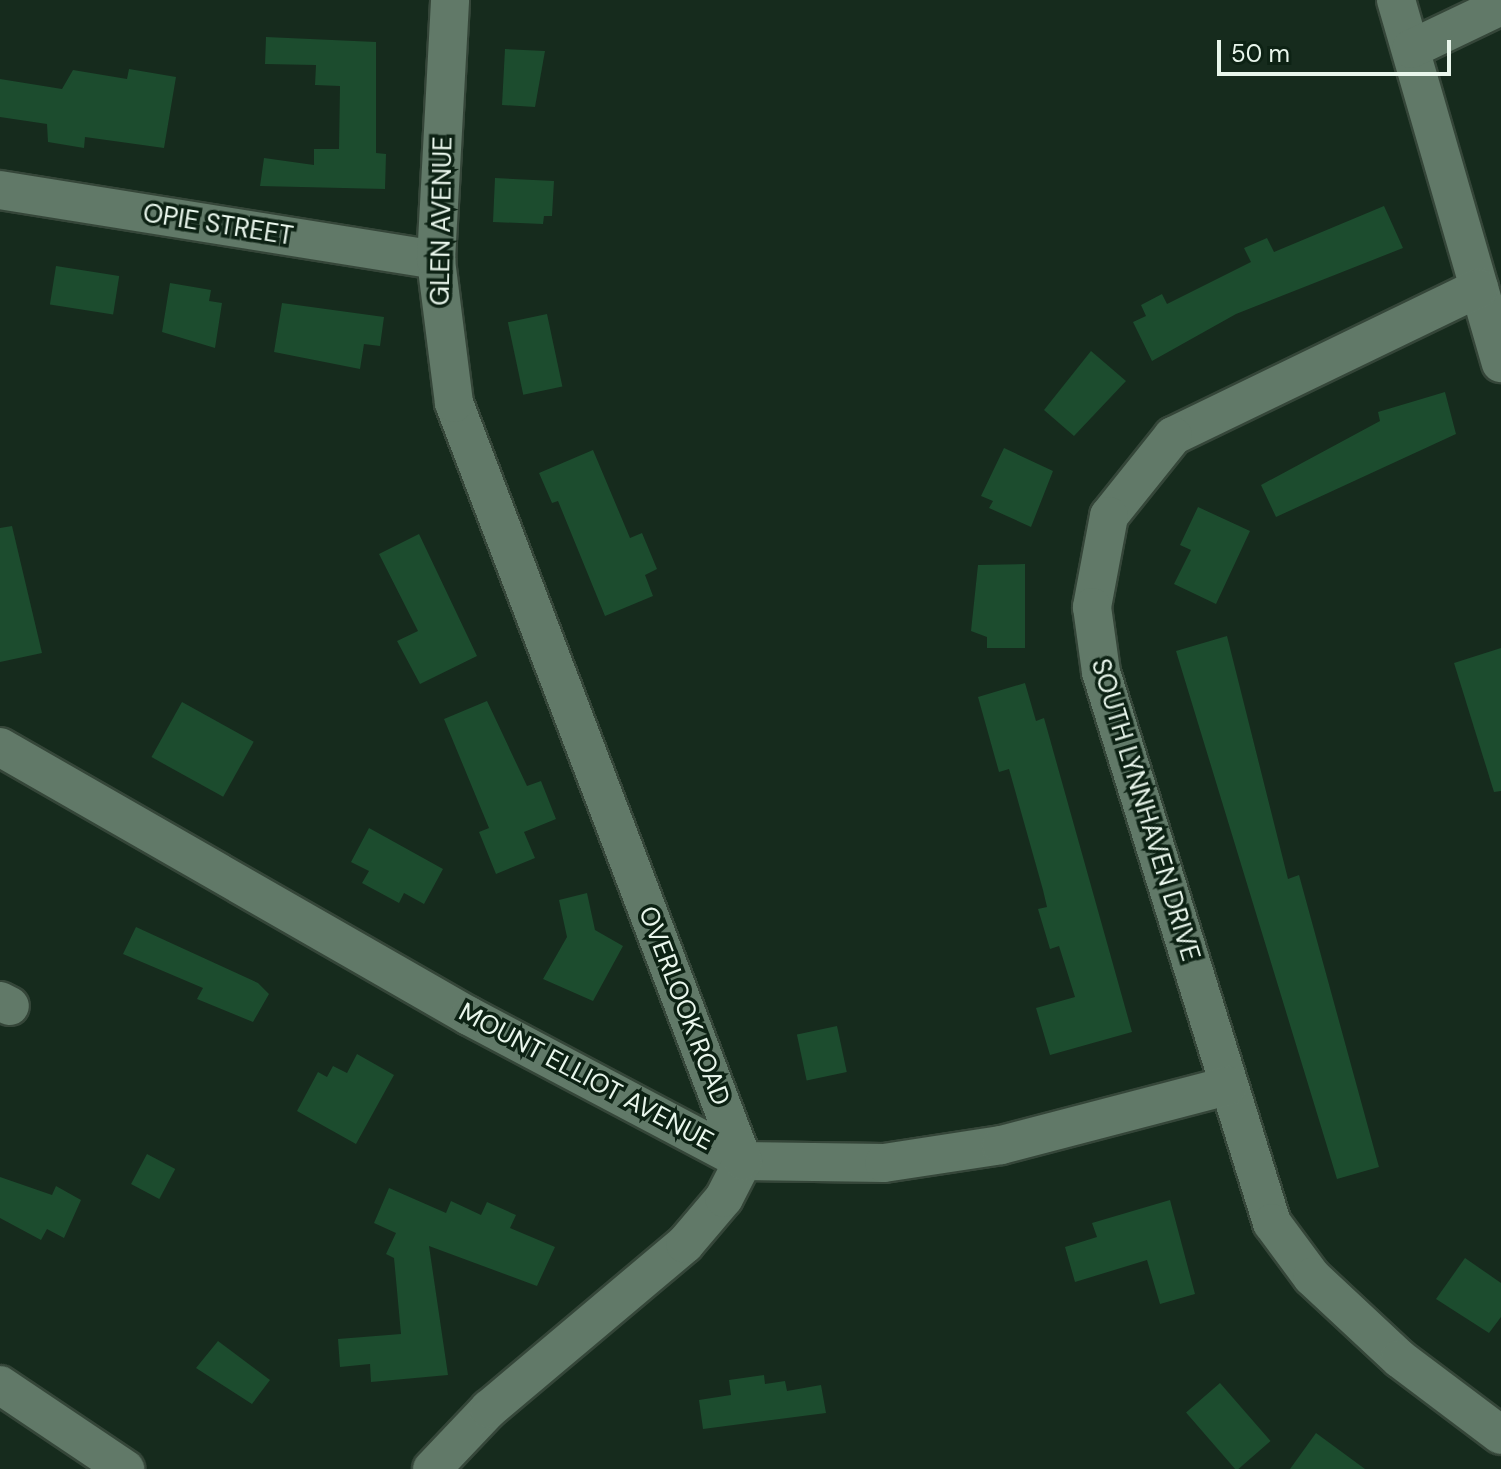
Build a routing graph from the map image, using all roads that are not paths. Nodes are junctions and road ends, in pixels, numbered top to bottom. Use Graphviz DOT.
graph roads {
  1 [pos="450,0"];
  2 [pos="1396,0"];
  3 [pos="1501,6"];
  4 [pos="1411,49"];
  5 [pos="0,190"];
  6 [pos="436,260"];
  7 [pos="1479,288"];
  8 [pos="1501,363"];
  9 [pos="486,484"];
  10 [pos="0,747"];
  11 [pos="1228,1086"];
  12 [pos="743,1161"];
  13 [pos="0,1385"];
  14 [pos="1501,1435"];
  15 [pos="125,1469"];
  16 [pos="432,1469"];
  1 -- 6 [label="street, GLEN AVENUE"];
  2 -- 4 [label="street"];
  3 -- 4 [label="street"];
  4 -- 7 [label="street"];
  5 -- 6 [label="street, OPIE STREET"];
  6 -- 9 [label="street, GLEN AVENUE"];
  7 -- 8 [label="street"];
  7 -- 11 [label="street, SOUTH LYNNHAVEN DRIVE"];
  9 -- 12 [label="street, OVERLOOK ROAD"];
  10 -- 12 [label="street, MOUNT ELLIOT AVENUE"];
  11 -- 12 [label="street, MOUNT ELLIOT AVENUE"];
  11 -- 14 [label="street, SOUTH LYNNHAVEN DRIVE"];
  12 -- 16 [label="street"];
  13 -- 15 [label="street"];
}
